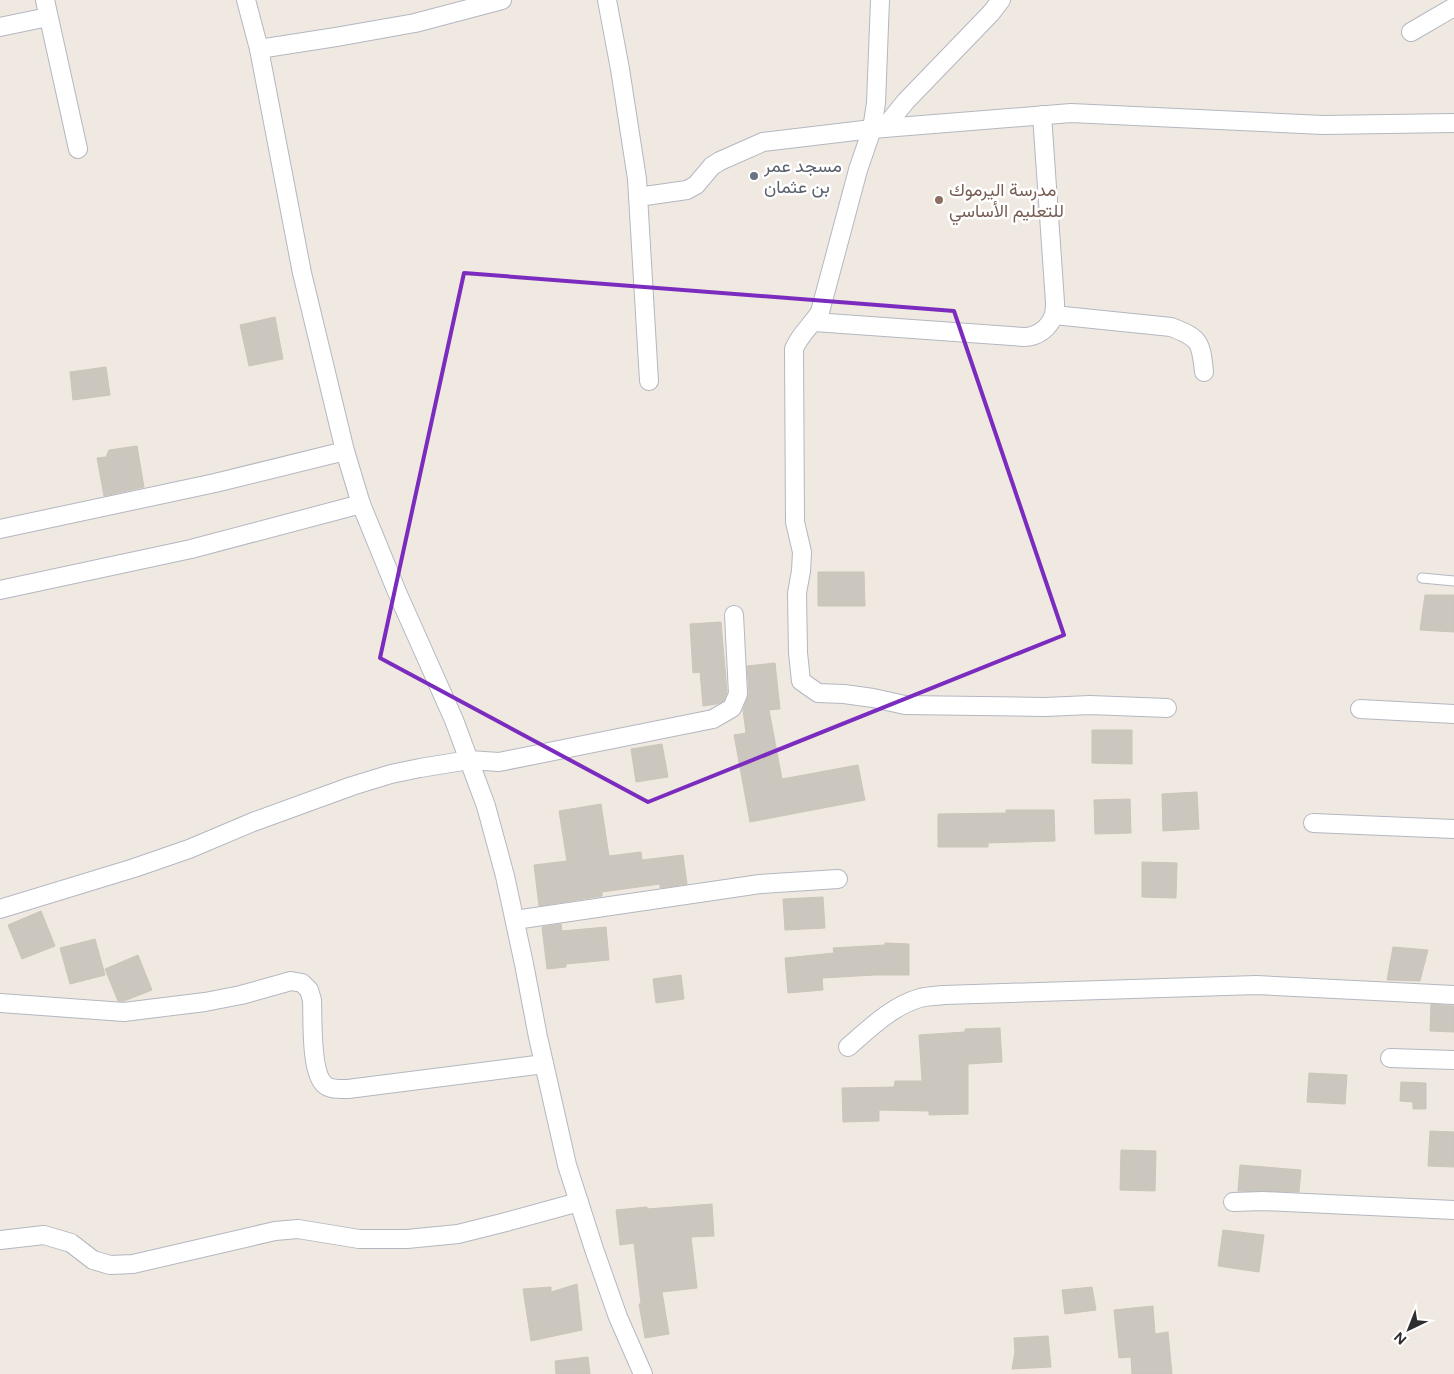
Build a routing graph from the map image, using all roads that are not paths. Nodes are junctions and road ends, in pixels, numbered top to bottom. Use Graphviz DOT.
graph roads {
  1 [pos="246,0"];
  2 [pos="502,0"];
  3 [pos="607,0"];
  4 [pos="880,0"];
  5 [pos="1001,0"];
  6 [pos="1454,7"];
  7 [pos="46,9"];
  8 [pos="0,27"];
  9 [pos="1411,32"];
  10 [pos="259,49"];
  11 [pos="1042,114"];
  12 [pos="1454,123"];
  13 [pos="878,128"];
  14 [pos="78,149"];
  15 [pos="638,197"];
  16 [pos="1054,314"];
  17 [pos="814,322"];
  18 [pos="1204,372"];
  19 [pos="649,381"];
  20 [pos="345,451"];
  21 [pos="361,504"];
  22 [pos="0,529"];
  23 [pos="1422,578"];
  24 [pos="1454,581"];
  25 [pos="0,590"];
  26 [pos="734,616"];
  27 [pos="1167,708"];
  28 [pos="1360,709"];
  29 [pos="1454,714"];
  30 [pos="469,760"];
  31 [pos="1313,823"];
  32 [pos="1454,829"];
  33 [pos="838,879"];
  34 [pos="0,910"];
  35 [pos="515,920"];
  36 [pos="1454,996"];
  37 [pos="0,1003"];
  38 [pos="848,1047"];
  39 [pos="1390,1058"];
  40 [pos="1454,1060"];
  41 [pos="544,1064"];
  42 [pos="579,1202"];
  43 [pos="1233,1202"];
  44 [pos="1454,1210"];
  45 [pos="0,1240"];
  46 [pos="643,1374"];
  1 -- 10 [label="street"];
  2 -- 10 [label="street"];
  3 -- 15 [label="street"];
  4 -- 13 [label="street"];
  5 -- 13 [label="street"];
  6 -- 9 [label="street"];
  7 -- 8 [label="street"];
  7 -- 14 [label="street"];
  10 -- 20 [label="street"];
  11 -- 12 [label="street"];
  11 -- 13 [label="street"];
  11 -- 16 [label="street"];
  13 -- 15 [label="street"];
  13 -- 17 [label="street"];
  15 -- 19 [label="street"];
  16 -- 17 [label="street"];
  16 -- 18 [label="street"];
  17 -- 27 [label="street"];
  20 -- 21 [label="street"];
  20 -- 22 [label="street"];
  21 -- 25 [label="street"];
  21 -- 30 [label="street"];
  23 -- 24 [label="lane"];
  26 -- 30 [label="street"];
  28 -- 29 [label="street"];
  30 -- 34 [label="street"];
  30 -- 35 [label="street"];
  31 -- 32 [label="street"];
  33 -- 35 [label="street"];
  35 -- 41 [label="street"];
  36 -- 38 [label="street"];
  37 -- 41 [label="street"];
  39 -- 40 [label="street"];
  41 -- 42 [label="street"];
  42 -- 45 [label="street"];
  42 -- 46 [label="street"];
  43 -- 44 [label="street"];
}
